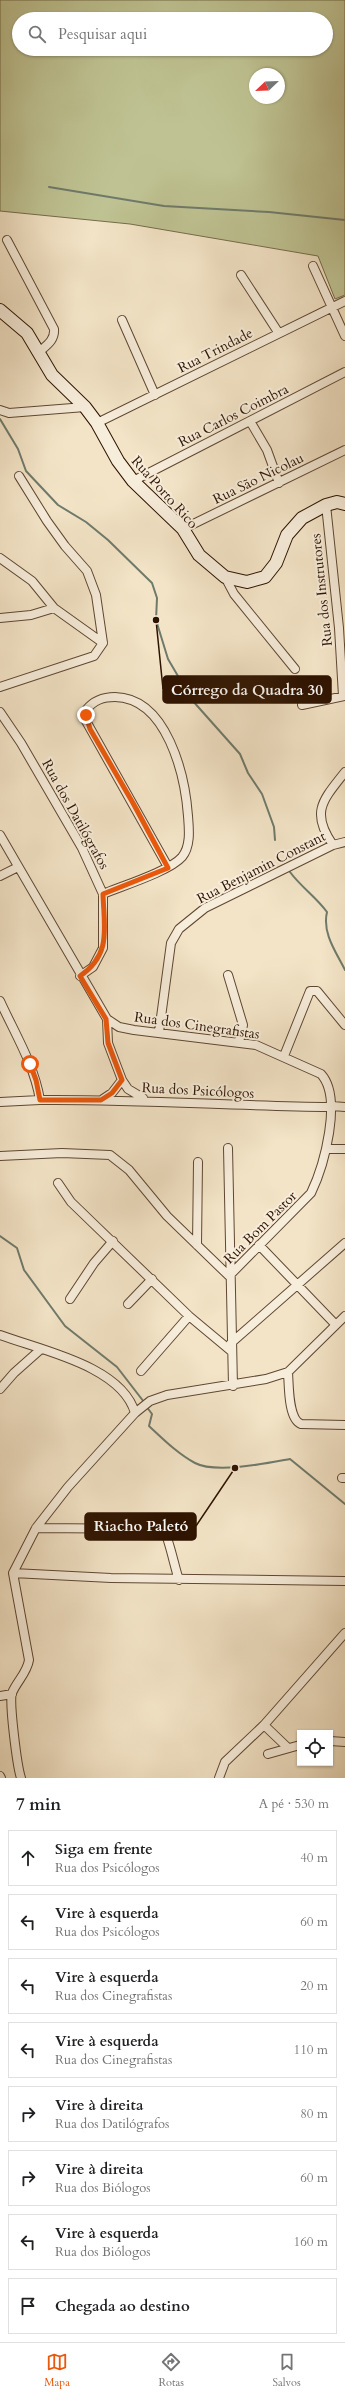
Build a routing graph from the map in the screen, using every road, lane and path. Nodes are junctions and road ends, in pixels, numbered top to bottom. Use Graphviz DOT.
graph roads {
  1 [pos="7,240"];
  2 [pos="313,266"];
  3 [pos="241,275"];
  4 [pos="345,301"];
  5 [pos="330,306"];
  6 [pos="0,310"];
  7 [pos="122,320"];
  8 [pos="278,332"];
  9 [pos="345,336"];
  10 [pos="39,352"];
  11 [pos="345,372"];
  12 [pos="155,395"];
  13 [pos="85,407"];
  14 [pos="0,410"];
  15 [pos="250,421"];
  16 [pos="97,423"];
  17 [pos="345,450"];
  18 [pos="20,476"];
  19 [pos="133,481"];
  20 [pos="279,483"];
  21 [pos="345,504"];
  22 [pos="326,505"];
  23 [pos="183,529"];
  24 [pos="0,558"];
  25 [pos="225,577"];
  26 [pos="54,608"];
  27 [pos="0,618"];
  28 [pos="103,643"];
  29 [pos="295,669"];
  30 [pos="0,687"];
  31 [pos="344,696"];
  32 [pos="302,705"];
  33 [pos="0,712"];
  34 [pos="345,772"];
  35 [pos="0,835"];
  36 [pos="345,842"];
  37 [pos="333,845"];
  38 [pos="18,867"];
  39 [pos="168,868"];
  40 [pos="0,876"];
  41 [pos="103,894"];
  42 [pos="228,975"];
  43 [pos="80,976"];
  44 [pos="0,1001"];
  45 [pos="106,1019"];
  46 [pos="345,1025"];
  47 [pos="159,1032"];
  48 [pos="239,1042"];
  49 [pos="284,1056"];
  50 [pos="122,1080"];
  51 [pos="40,1100"];
  52 [pos="101,1100"];
  53 [pos="148,1100"];
  54 [pos="0,1102"];
  55 [pos="331,1107"];
  56 [pos="345,1107"];
  57 [pos="228,1148"];
  58 [pos="327,1149"];
  59 [pos="345,1149"];
  60 [pos="0,1156"];
  61 [pos="198,1162"];
  62 [pos="58,1184"];
  63 [pos="113,1241"];
  64 [pos="345,1243"];
  65 [pos="197,1245"];
  66 [pos="259,1245"];
  67 [pos="229,1276"];
  68 [pos="152,1279"];
  69 [pos="297,1286"];
  70 [pos="70,1299"];
  71 [pos="128,1304"];
  72 [pos="189,1316"];
  73 [pos="345,1316"];
  74 [pos="335,1324"];
  75 [pos="0,1335"];
  76 [pos="231,1347"];
  77 [pos="41,1349"];
  78 [pos="141,1371"];
  79 [pos="288,1372"];
  80 [pos="233,1386"];
  81 [pos="0,1389"];
  82 [pos="135,1413"];
  83 [pos="345,1425"];
  84 [pos="36,1528"];
  85 [pos="13,1573"];
  86 [pos="179,1580"];
  87 [pos="345,1581"];
  88 [pos="345,1633"];
  89 [pos="12,1694"];
  90 [pos="0,1696"];
  91 [pos="264,1725"];
  92 [pos="333,1741"];
  93 [pos="345,1742"];
  94 [pos="297,1745"];
  95 [pos="286,1747"];
  96 [pos="268,1754"];
  97 [pos="21,1778"];
  98 [pos="219,1778"];
  1 -- 10 [label="street"];
  2 -- 5 [label="street"];
  3 -- 8 [label="street"];
  4 -- 5 [label="street, Rua Trindade"];
  5 -- 8 [label="street, Rua Trindade"];
  5 -- 9 [label="street"];
  6 -- 10 [label="street, Rua Porto Rico"];
  7 -- 12 [label="street"];
  8 -- 12 [label="street, Rua Trindade"];
  10 -- 13 [label="street, Rua Porto Rico"];
  11 -- 15 [label="street, Rua Carlos Coimbra"];
  12 -- 16 [label="street, Rua Trindade"];
  13 -- 14 [label="street"];
  13 -- 16 [label="street, Rua Porto Rico"];
  15 -- 19 [label="street, Rua Carlos Coimbra"];
  15 -- 20 [label="street"];
  16 -- 19 [label="street, Rua Porto Rico"];
  17 -- 20 [label="street, Rua São Nicolau"];
  18 -- 28 [label="street"];
  19 -- 23 [label="street, Rua Porto Rico"];
  20 -- 23 [label="street, Rua São Nicolau"];
  21 -- 22 [label="street, Rua Porto Rico"];
  22 -- 25 [label="street, Rua Porto Rico"];
  22 -- 31 [label="street, Rua dos Instrutores"];
  23 -- 25 [label="street, Rua Porto Rico"];
  24 -- 26 [label="street"];
  25 -- 29 [label="street, Rua Porto Rico"];
  26 -- 27 [label="street"];
  26 -- 28 [label="street"];
  28 -- 30 [label="street"];
  31 -- 32 [label="street"];
  33 -- 41 [label="street, Rua dos Datilógrafos"];
  34 -- 37 [label="street"];
  35 -- 38 [label="street"];
  36 -- 37 [label="street, Rua Benjamin Constant"];
  37 -- 47 [label="street, Rua Benjamin Constant"];
  38 -- 40 [label="street"];
  38 -- 43 [label="street"];
  39 -- 39 [label="street"];
  39 -- 41 [label="street"];
  41 -- 43 [label="street, Rua dos Datilógrafos"];
  42 -- 48 [label="street"];
  43 -- 45 [label="street"];
  44 -- 51 [label="street"];
  45 -- 47 [label="street, Rua dos Cinegrafistas"];
  45 -- 50 [label="street"];
  46 -- 49 [label="street"];
  47 -- 48 [label="street, Rua dos Cinegrafistas"];
  48 -- 49 [label="street, Rua dos Cinegrafistas"];
  49 -- 55 [label="street, Rua dos Cinegrafistas"];
  50 -- 52 [label="street"];
  50 -- 53 [label="street"];
  51 -- 52 [label="street, Rua dos Psicólogos"];
  51 -- 54 [label="street, Rua dos Psicólogos"];
  52 -- 53 [label="street, Rua dos Psicólogos"];
  53 -- 55 [label="street, Rua dos Psicólogos"];
  55 -- 56 [label="street, Rua dos Psicólogos"];
  55 -- 58 [label="street, Rua dos Cinegrafistas"];
  57 -- 67 [label="street"];
  58 -- 59 [label="street"];
  58 -- 66 [label="street, Rua Bom Pastor"];
  60 -- 65 [label="street, Rua Bom Pastor"];
  61 -- 65 [label="street"];
  62 -- 63 [label="street"];
  63 -- 68 [label="street"];
  63 -- 70 [label="street"];
  64 -- 69 [label="street"];
  65 -- 67 [label="street, Rua Bom Pastor"];
  66 -- 67 [label="street, Rua Bom Pastor"];
  66 -- 69 [label="street"];
  67 -- 76 [label="street"];
  68 -- 71 [label="street"];
  68 -- 72 [label="street"];
  69 -- 74 [label="street"];
  69 -- 76 [label="street"];
  72 -- 76 [label="street"];
  72 -- 78 [label="street"];
  73 -- 74 [label="street"];
  74 -- 79 [label="street"];
  75 -- 77 [label="street"];
  76 -- 80 [label="street"];
  77 -- 81 [label="street"];
  77 -- 82 [label="street"];
  79 -- 80 [label="street"];
  79 -- 83 [label="street"];
  80 -- 82 [label="street"];
  82 -- 84 [label="street"];
  84 -- 85 [label="street"];
  84 -- 86 [label="street"];
  85 -- 86 [label="street"];
  85 -- 89 [label="street"];
  86 -- 87 [label="street"];
  88 -- 91 [label="street"];
  89 -- 90 [label="street"];
  89 -- 97 [label="street"];
  91 -- 95 [label="street"];
  91 -- 98 [label="street"];
  92 -- 93 [label="street"];
  94 -- 95 [label="street"];
  95 -- 96 [label="street"];
}
